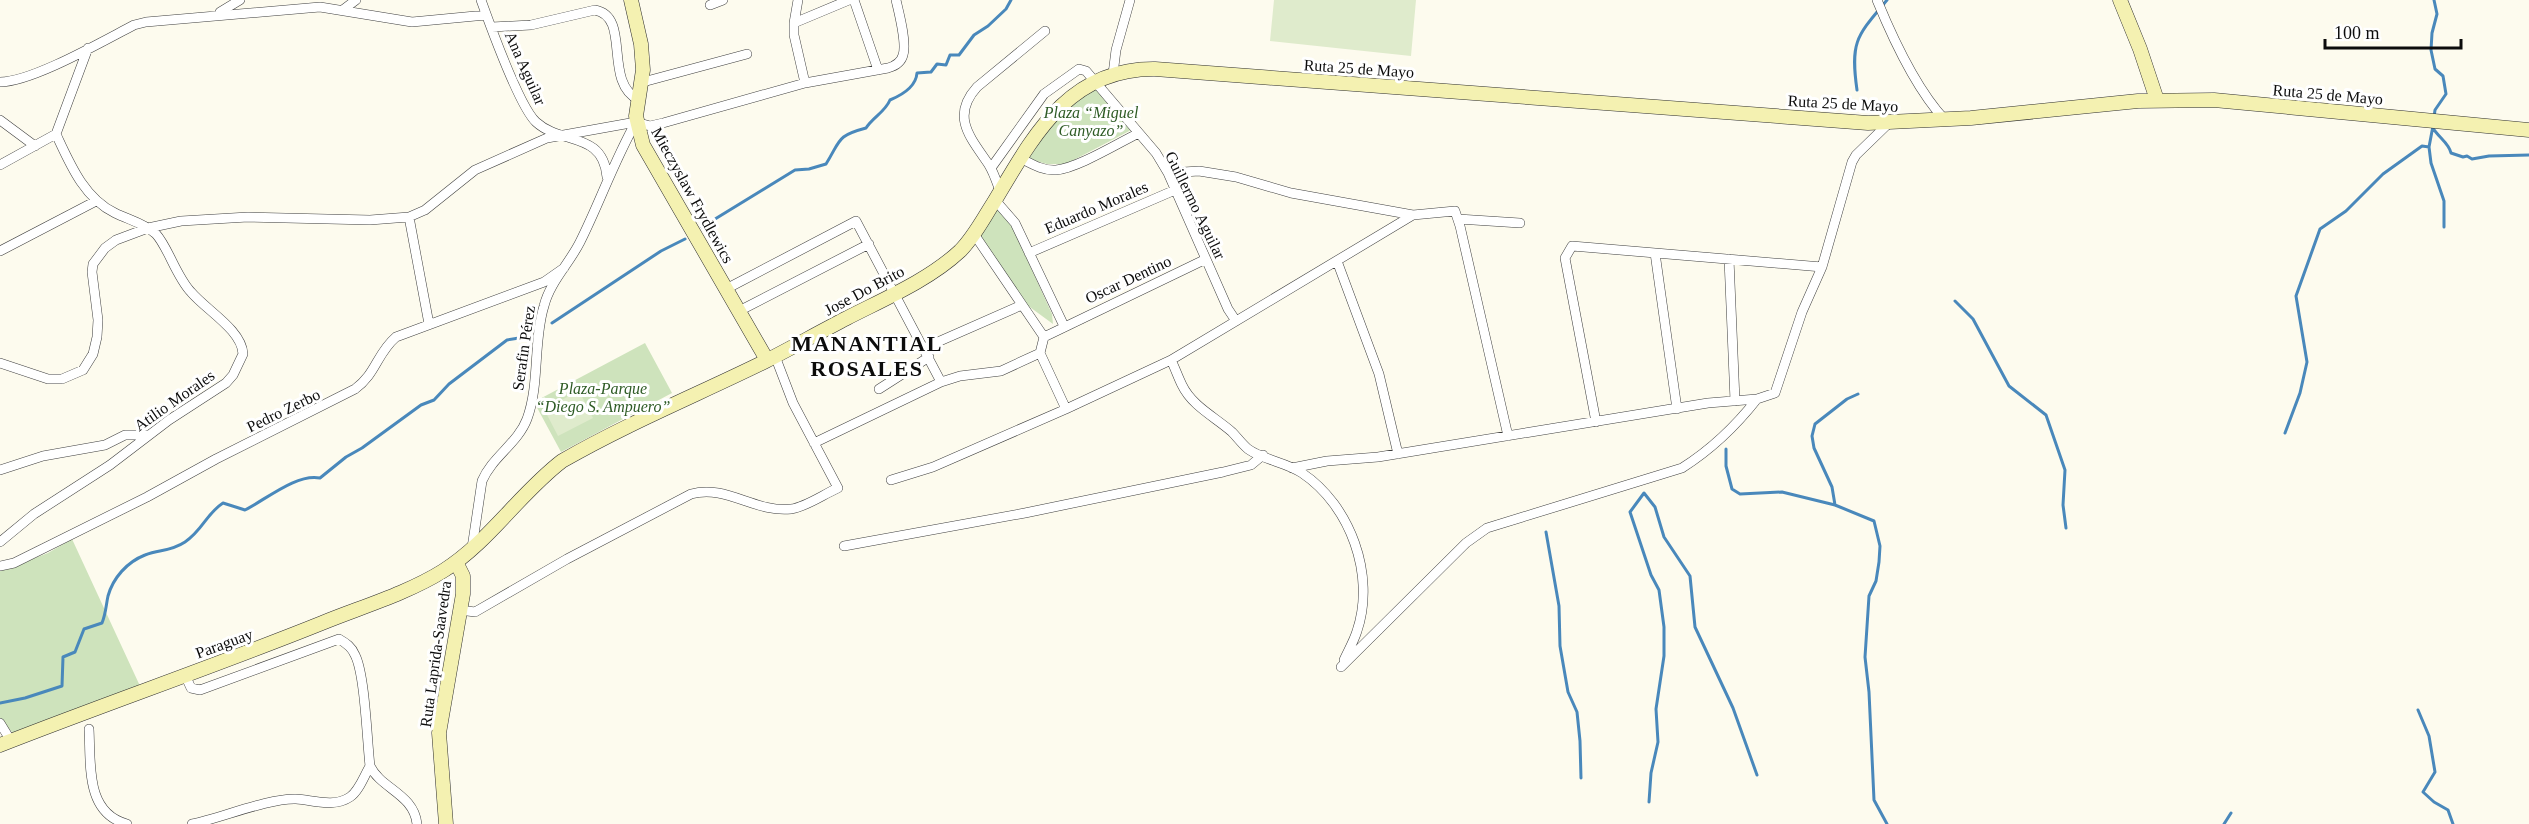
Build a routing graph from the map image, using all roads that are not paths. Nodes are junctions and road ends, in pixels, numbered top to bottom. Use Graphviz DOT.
graph roads {
  1 [pos="240,0"];
  2 [pos="306,0"];
  3 [pos="356,0"];
  4 [pos="481,0"];
  5 [pos="631,0"];
  6 [pos="723,0"];
  7 [pos="798,0"];
  8 [pos="824,0"];
  9 [pos="851,0"];
  10 [pos="896,0"];
  11 [pos="1130,0"];
  12 [pos="1877,0"];
  13 [pos="2120,0"];
  14 [pos="710,5"];
  15 [pos="837,5"];
  16 [pos="320,7"];
  17 [pos="344,9"];
  18 [pos="215,15"];
  19 [pos="486,15"];
  20 [pos="794,23"];
  21 [pos="492,27"];
  22 [pos="1045,31"];
  23 [pos="88,48"];
  24 [pos="747,54"];
  25 [pos="1155,69"];
  26 [pos="878,70"];
  27 [pos="1113,74"];
  28 [pos="1096,81"];
  29 [pos="0,82"];
  30 [pos="643,82"];
  31 [pos="805,83"];
  32 [pos="639,100"];
  33 [pos="2157,100"];
  34 [pos="0,120"];
  35 [pos="1945,120"];
  36 [pos="636,122"];
  37 [pos="1889,123"];
  38 [pos="2529,130"];
  39 [pos="1139,132"];
  40 [pos="56,135"];
  41 [pos="568,136"];
  42 [pos="35,146"];
  43 [pos="1020,158"];
  44 [pos="0,165"];
  45 [pos="991,168"];
  46 [pos="1168,173"];
  47 [pos="607,179"];
  48 [pos="1175,189"];
  49 [pos="997,196"];
  50 [pos="96,201"];
  51 [pos="1413,215"];
  52 [pos="409,217"];
  53 [pos="1458,219"];
  54 [pos="1520,223"];
  55 [pos="148,228"];
  56 [pos="974,234"];
  57 [pos="869,244"];
  58 [pos="0,251"];
  59 [pos="1029,253"];
  60 [pos="1655,253"];
  61 [pos="1206,259"];
  62 [pos="1729,259"];
  63 [pos="1337,261"];
  64 [pos="1822,267"];
  65 [pos="564,268"];
  66 [pos="726,288"];
  67 [pos="896,293"];
  68 [pos="1022,305"];
  69 [pos="739,311"];
  70 [pos="1236,321"];
  71 [pos="429,324"];
  72 [pos="1064,326"];
  73 [pos="1044,337"];
  74 [pos="924,348"];
  75 [pos="1040,353"];
  76 [pos="929,357"];
  77 [pos="771,358"];
  78 [pos="1172,360"];
  79 [pos="0,363"];
  80 [pos="941,382"];
  81 [pos="879,389"];
  82 [pos="1757,399"];
  83 [pos="1736,401"];
  84 [pos="1066,409"];
  85 [pos="1677,409"];
  86 [pos="1596,422"];
  87 [pos="149,435"];
  88 [pos="1508,436"];
  89 [pos="814,443"];
  90 [pos="1398,454"];
  91 [pos="1263,455"];
  92 [pos="1292,468"];
  93 [pos="0,470"];
  94 [pos="891,480"];
  95 [pos="0,542"];
  96 [pos="844,546"];
  97 [pos="472,548"];
  98 [pos="456,562"];
  99 [pos="0,567"];
  100 [pos="460,610"];
  101 [pos="185,675"];
  102 [pos="0,723"];
  103 [pos="89,729"];
  104 [pos="5,743"];
  105 [pos="370,766"];
  106 [pos="127,824"];
  107 [pos="192,824"];
  108 [pos="417,824"];
  109 [pos="446,824"];
  1 -- 18 [label="street"];
  2 -- 16 [label="street"];
  3 -- 17 [label="street"];
  4 -- 19 [label="street, Ana Aguilar"];
  5 -- 30 [label="main road, Mieczyslaw Frydlewics"];
  6 -- 14 [label="street"];
  7 -- 20 [label="street"];
  8 -- 15 [label="street"];
  9 -- 15 [label="street"];
  9 -- 26 [label="street"];
  10 -- 26 [label="street"];
  11 -- 27 [label="street"];
  12 -- 35 [label="street"];
  13 -- 33 [label="main road"];
  15 -- 20 [label="street"];
  16 -- 17 [label="street"];
  16 -- 18 [label="street"];
  17 -- 19 [label="street"];
  18 -- 23 [label="street"];
  19 -- 21 [label="street, Ana Aguilar"];
  20 -- 31 [label="street"];
  21 -- 32 [label="street"];
  21 -- 41 [label="street, Ana Aguilar"];
  22 -- 45 [label="street"];
  23 -- 29 [label="street"];
  23 -- 40 [label="street"];
  24 -- 30 [label="street"];
  25 -- 27 [label="main road, Jose Do Brito"];
  25 -- 37 [label="main road, Ruta 25 de Mayo"];
  26 -- 31 [label="street"];
  27 -- 28 [label="main road, Jose Do Brito"];
  28 -- 39 [label="street, Guillermo Aguilar"];
  28 -- 43 [label="main road, Jose Do Brito"];
  28 -- 45 [label="street"];
  30 -- 32 [label="main road, Mieczyslaw Frydlewics"];
  31 -- 36 [label="street"];
  32 -- 36 [label="main road, Mieczyslaw Frydlewics"];
  33 -- 35 [label="main road, Ruta 25 de Mayo"];
  33 -- 38 [label="main road, Ruta 25 de Mayo"];
  34 -- 42 [label="street"];
  35 -- 37 [label="main road, Ruta 25 de Mayo"];
  36 -- 41 [label="street"];
  36 -- 47 [label="street, Serafin Pérez"];
  36 -- 66 [label="main road, Mieczyslaw Frydlewics"];
  37 -- 64 [label="street"];
  39 -- 43 [label="street"];
  39 -- 46 [label="street, Guillermo Aguilar"];
  40 -- 42 [label="street"];
  40 -- 50 [label="street, Atilio Morales"];
  41 -- 47 [label="street, Ana Aguilar"];
  41 -- 52 [label="street"];
  42 -- 44 [label="street"];
  43 -- 49 [label="main road, Jose Do Brito"];
  45 -- 49 [label="street"];
  46 -- 48 [label="street, Guillermo Aguilar"];
  46 -- 51 [label="street"];
  47 -- 65 [label="street, Serafin Pérez"];
  48 -- 59 [label="street, Eduardo Morales"];
  48 -- 61 [label="street, Guillermo Aguilar"];
  49 -- 56 [label="main road, Jose Do Brito"];
  49 -- 59 [label="street"];
  50 -- 55 [label="street, Atilio Morales"];
  50 -- 58 [label="street"];
  51 -- 53 [label="street"];
  51 -- 63 [label="street"];
  52 -- 55 [label="street"];
  52 -- 71 [label="street"];
  53 -- 54 [label="street"];
  53 -- 88 [label="street"];
  55 -- 79 [label="street"];
  55 -- 87 [label="street, Atilio Morales"];
  56 -- 67 [label="main road, Jose Do Brito"];
  56 -- 68 [label="street"];
  57 -- 66 [label="street"];
  57 -- 67 [label="street"];
  57 -- 69 [label="street"];
  59 -- 72 [label="street"];
  60 -- 62 [label="street"];
  60 -- 85 [label="street"];
  60 -- 86 [label="street"];
  61 -- 70 [label="street, Guillermo Aguilar"];
  61 -- 72 [label="street, Oscar Dentino"];
  62 -- 64 [label="street"];
  62 -- 83 [label="street"];
  63 -- 70 [label="street"];
  63 -- 90 [label="street"];
  64 -- 82 [label="street"];
  65 -- 71 [label="street, Pedro Zerbo"];
  65 -- 97 [label="street, Serafin Pérez"];
  66 -- 69 [label="main road, Mieczyslaw Frydlewics"];
  67 -- 74 [label="street"];
  67 -- 77 [label="main road, Jose Do Brito"];
  68 -- 73 [label="street"];
  68 -- 74 [label="street"];
  69 -- 77 [label="main road, Mieczyslaw Frydlewics"];
  70 -- 78 [label="street"];
  71 -- 99 [label="street, Pedro Zerbo"];
  72 -- 73 [label="street, Oscar Dentino"];
  73 -- 75 [label="street"];
  74 -- 76 [label="street"];
  75 -- 80 [label="street"];
  75 -- 84 [label="street"];
  76 -- 80 [label="street"];
  76 -- 81 [label="street"];
  77 -- 89 [label="street"];
  77 -- 97 [label="main road, Jose Do Brito"];
  78 -- 84 [label="street"];
  78 -- 91 [label="street"];
  80 -- 89 [label="street"];
  82 -- 83 [label="street"];
  82 -- 92 [label="street"];
  83 -- 85 [label="street"];
  84 -- 94 [label="street"];
  85 -- 86 [label="street"];
  86 -- 88 [label="street"];
  87 -- 93 [label="street"];
  87 -- 95 [label="street, Atilio Morales"];
  88 -- 90 [label="street"];
  89 -- 100 [label="street"];
  90 -- 92 [label="street"];
  91 -- 92 [label="street"];
  91 -- 96 [label="street"];
  97 -- 98 [label="main road, Jose Do Brito"];
  98 -- 100 [label="main road, Ruta Laprida-Saavedra"];
  98 -- 101 [label="main road, Paraguay"];
  100 -- 109 [label="main road, Ruta Laprida-Saavedra"];
  101 -- 104 [label="main road, Paraguay"];
  101 -- 105 [label="street"];
  102 -- 104 [label="street"];
  103 -- 106 [label="street"];
  105 -- 107 [label="street"];
  105 -- 108 [label="street"];
}
